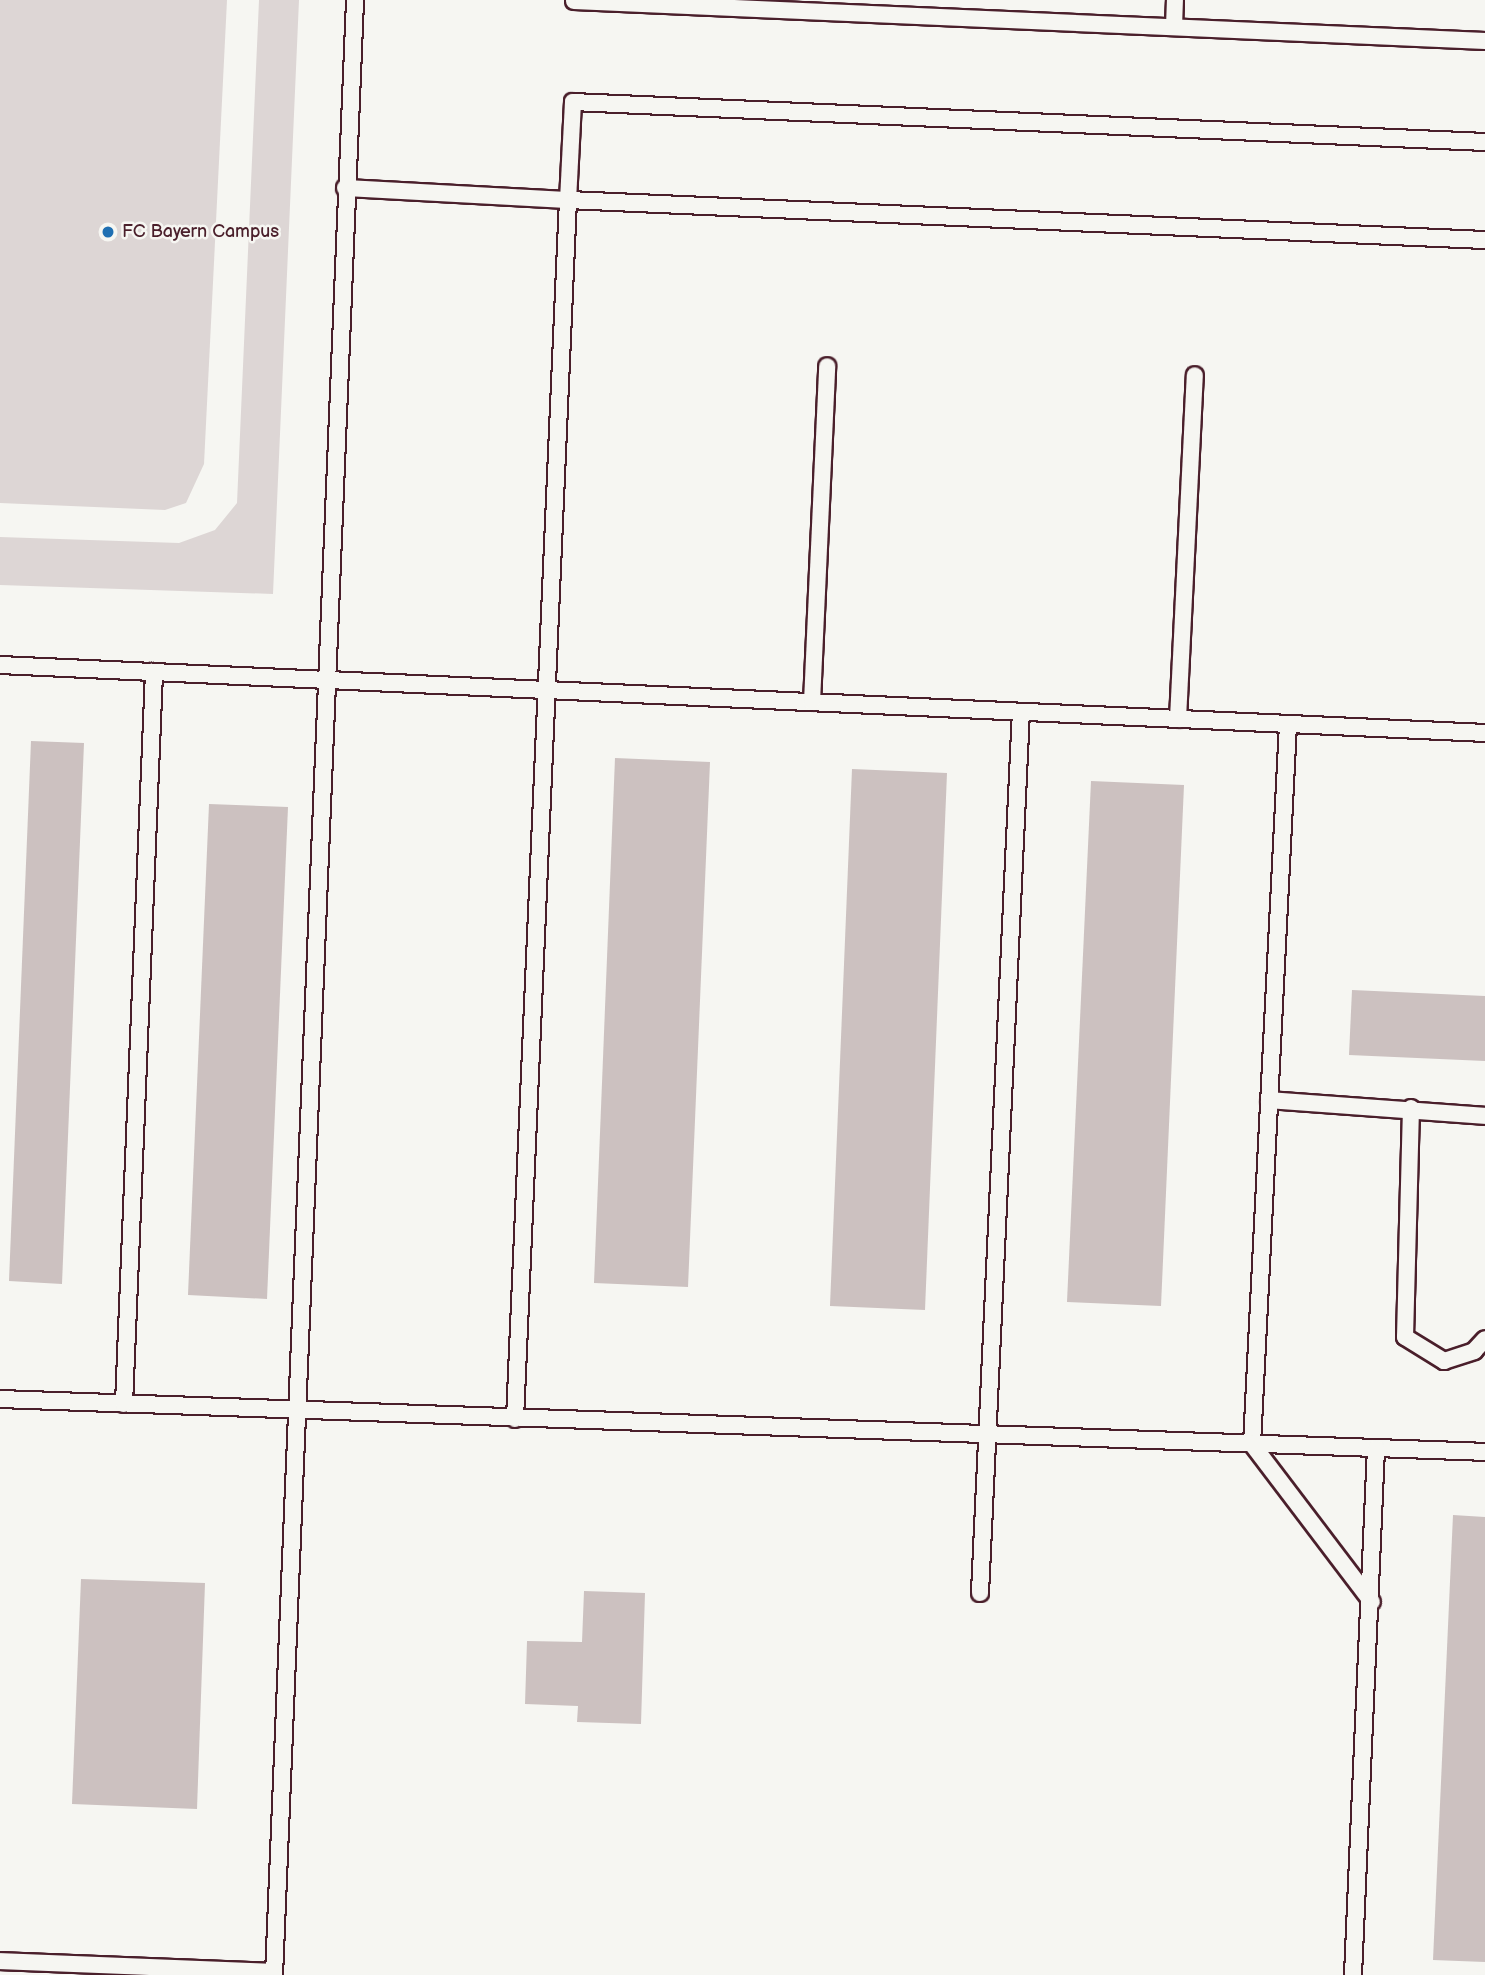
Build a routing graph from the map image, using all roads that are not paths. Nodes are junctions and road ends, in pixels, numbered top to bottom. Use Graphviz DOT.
graph roads {
  1 [pos="355,0"];
  2 [pos="1175,0"];
  3 [pos="574,1"];
  4 [pos="937,8"];
  5 [pos="1174,27"];
  6 [pos="1485,41"];
  7 [pos="1485,142"];
  8 [pos="345,188"];
  9 [pos="568,200"];
  10 [pos="1485,240"];
  11 [pos="827,366"];
  12 [pos="1195,375"];
  13 [pos="0,665"];
  14 [pos="154,672"];
  15 [pos="325,680"];
  16 [pos="544,690"];
  17 [pos="812,702"];
  18 [pos="1021,712"];
  19 [pos="1178,719"];
  20 [pos="1289,724"];
  21 [pos="1485,733"];
  22 [pos="1269,1100"];
  23 [pos="1411,1108"];
  24 [pos="1485,1116"];
  25 [pos="1485,1339"];
  26 [pos="0,1399"];
  27 [pos="124,1404"];
  28 [pos="298,1412"];
  29 [pos="515,1419"];
  30 [pos="988,1435"];
  31 [pos="1252,1444"];
  32 [pos="1376,1449"];
  33 [pos="1485,1452"];
  34 [pos="979,1593"];
  35 [pos="1373,1602"];
  36 [pos="0,1961"];
  37 [pos="274,1974"];
  38 [pos="1353,1975"];
  1 -- 8 [label="lane"];
  2 -- 5 [label="lane"];
  3 -- 4 [label="lane"];
  4 -- 5 [label="lane"];
  5 -- 6 [label="lane"];
  7 -- 9 [label="lane"];
  8 -- 9 [label="lane"];
  8 -- 15 [label="lane"];
  9 -- 10 [label="lane"];
  9 -- 16 [label="lane"];
  11 -- 17 [label="lane"];
  12 -- 19 [label="lane"];
  13 -- 14 [label="lane"];
  14 -- 15 [label="lane"];
  14 -- 27 [label="lane"];
  15 -- 16 [label="lane"];
  15 -- 28 [label="lane"];
  16 -- 17 [label="lane"];
  16 -- 29 [label="lane"];
  17 -- 18 [label="lane"];
  18 -- 19 [label="lane"];
  18 -- 30 [label="lane"];
  19 -- 20 [label="lane"];
  20 -- 21 [label="lane"];
  20 -- 22 [label="lane"];
  22 -- 23 [label="lane"];
  22 -- 31 [label="lane"];
  23 -- 24 [label="lane"];
  23 -- 25 [label="lane"];
  26 -- 27 [label="lane"];
  27 -- 28 [label="lane"];
  28 -- 29 [label="lane"];
  28 -- 37 [label="lane"];
  29 -- 30 [label="lane"];
  30 -- 31 [label="lane"];
  30 -- 34 [label="lane"];
  31 -- 32 [label="lane"];
  31 -- 35 [label="lane"];
  32 -- 33 [label="lane"];
  32 -- 35 [label="lane"];
  35 -- 38 [label="lane"];
  36 -- 37 [label="lane"];
}
